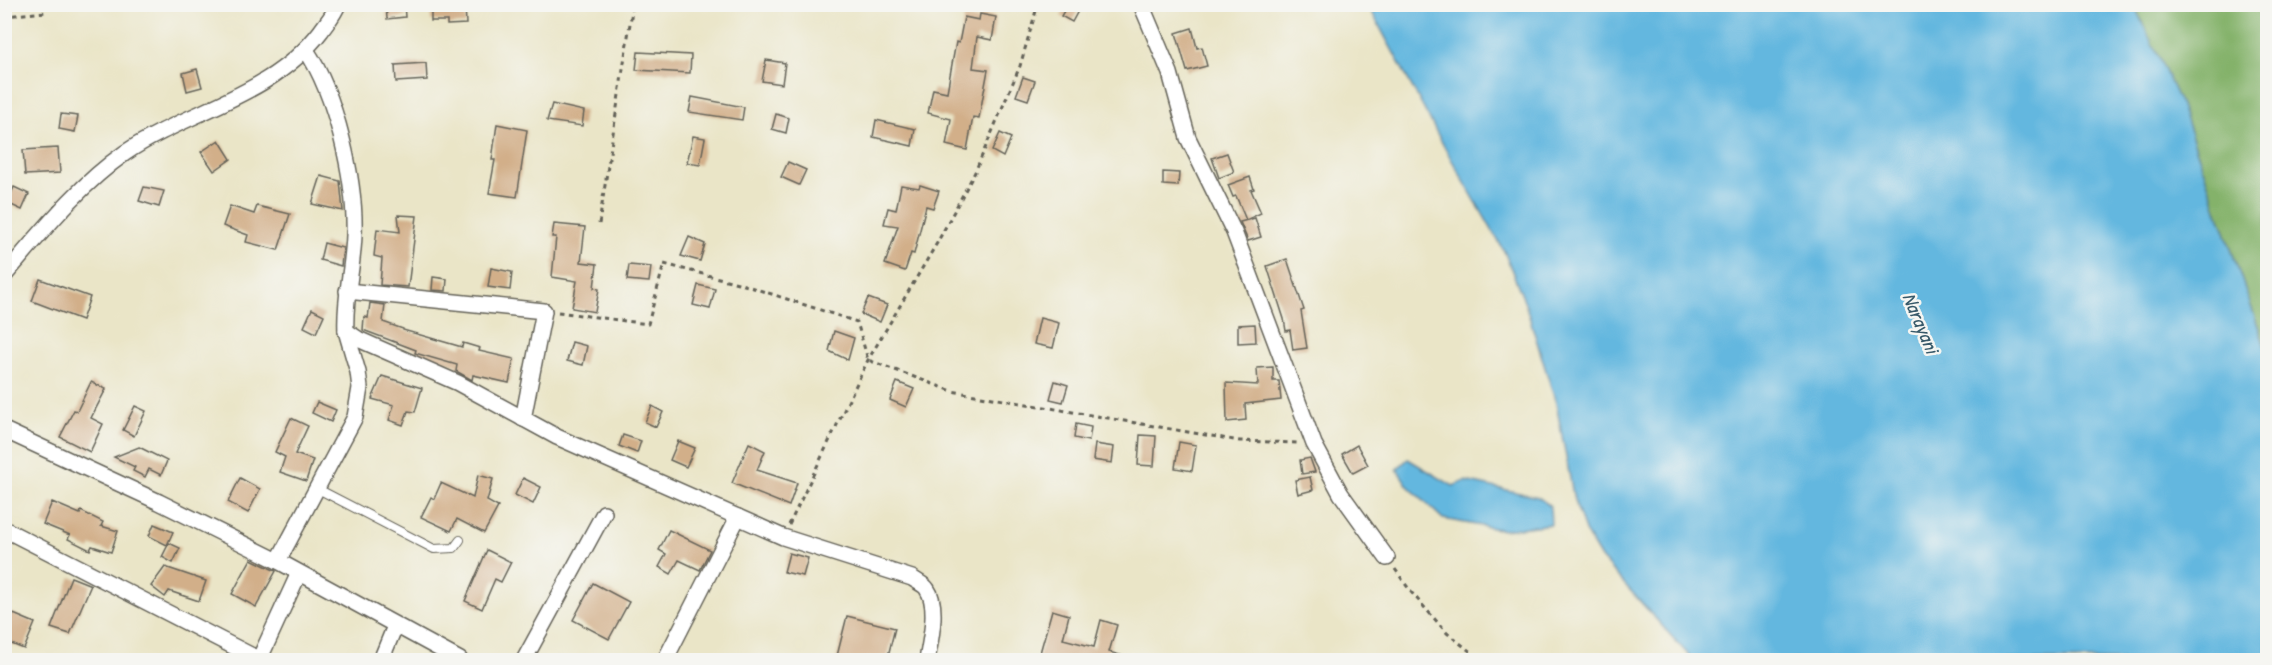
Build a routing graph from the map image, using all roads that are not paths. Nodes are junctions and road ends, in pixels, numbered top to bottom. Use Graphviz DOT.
graph roads {
  1 [pos="338,4"];
  2 [pos="1142,4"];
  3 [pos="306,50"];
  4 [pos="4,276"];
  5 [pos="347,291"];
  6 [pos="346,331"];
  7 [pos="523,418"];
  8 [pos="4,430"];
  9 [pos="318,489"];
  10 [pos="604,513"];
  11 [pos="738,518"];
  12 [pos="4,529"];
  13 [pos="460,540"];
  14 [pos="1387,558"];
  15 [pos="278,561"];
  16 [pos="299,573"];
  17 [pos="395,626"];
  18 [pos="260,660"];
  19 [pos="381,660"];
  20 [pos="460,660"];
  21 [pos="524,660"];
  22 [pos="665,660"];
  23 [pos="927,660"];
  1 -- 3 [label="street"];
  2 -- 14 [label="street"];
  3 -- 4 [label="street"];
  3 -- 5 [label="street"];
  5 -- 6 [label="street"];
  5 -- 7 [label="street"];
  6 -- 7 [label="street"];
  6 -- 9 [label="street"];
  7 -- 11 [label="street"];
  8 -- 15 [label="street"];
  9 -- 13 [label="lane"];
  9 -- 15 [label="street"];
  10 -- 21 [label="street"];
  11 -- 22 [label="street"];
  11 -- 23 [label="street"];
  12 -- 18 [label="street"];
  15 -- 16 [label="street"];
  16 -- 17 [label="street"];
  16 -- 18 [label="street"];
  17 -- 19 [label="street"];
  17 -- 20 [label="street"];
}
